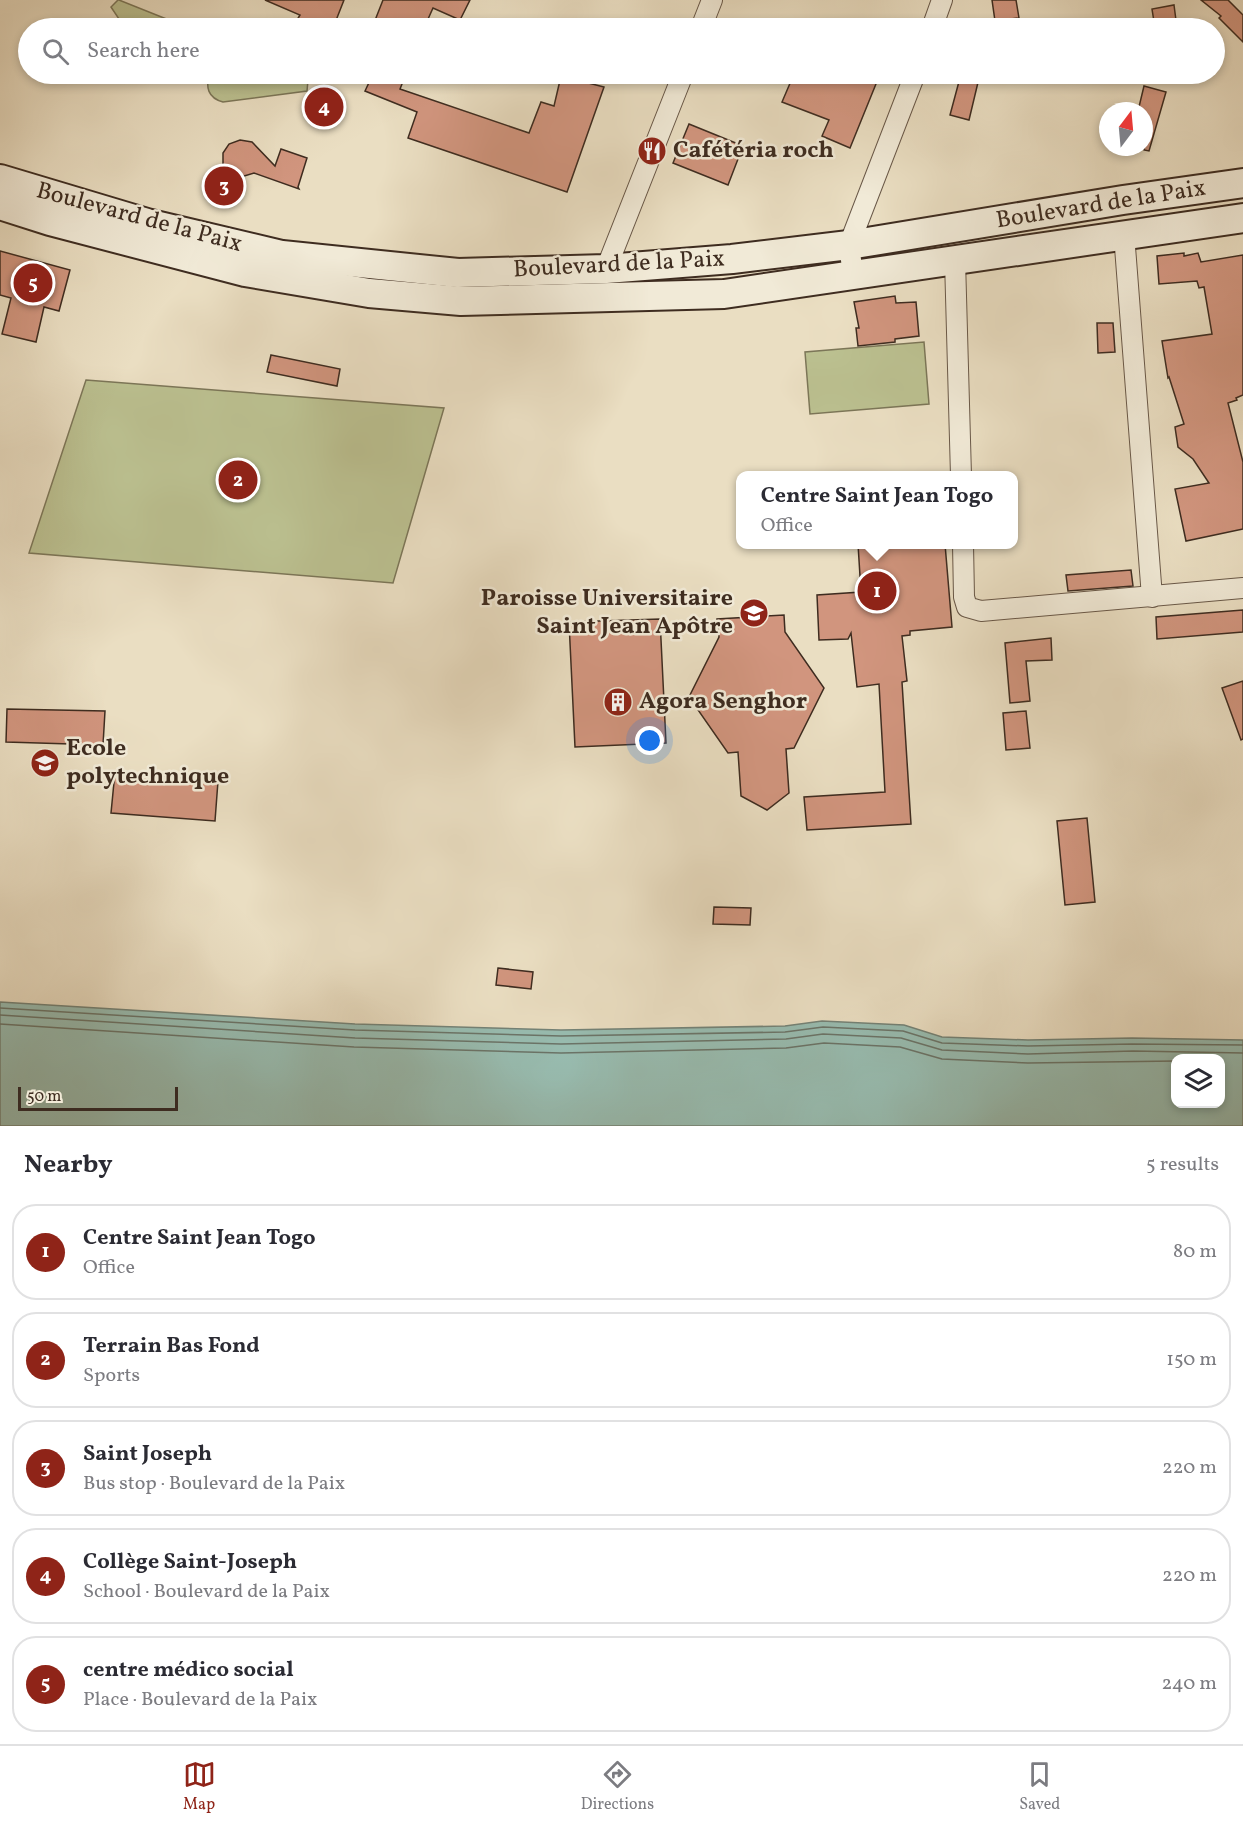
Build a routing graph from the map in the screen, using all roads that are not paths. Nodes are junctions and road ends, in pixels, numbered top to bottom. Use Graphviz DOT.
graph roads {
  1 [pos="712,0"];
  2 [pos="942,0"];
  3 [pos="705,18"];
  4 [pos="936,18"];
  5 [pos="679,84"];
  6 [pos="911,84"];
  7 [pos="0,179"];
  8 [pos="1243,183"];
  9 [pos="0,205"];
  10 [pos="1243,218"];
  11 [pos="1125,234"];
  12 [pos="849,245"];
  13 [pos="955,260"];
  14 [pos="606,270"];
  15 [pos="853,275"];
  16 [pos="961,471"];
  17 [pos="963,549"];
  18 [pos="1243,588"];
  19 [pos="1152,597"];
  1 -- 3 [label="street"];
  2 -- 4 [label="street"];
  5 -- 14 [label="street"];
  6 -- 12 [label="street"];
  7 -- 14 [label="main road, Boulevard de la Paix"];
  8 -- 12 [label="main road, Boulevard de la Paix"];
  9 -- 15 [label="main road, Boulevard de la Paix"];
  10 -- 11 [label="main road, Boulevard de la Paix"];
  11 -- 13 [label="main road, Boulevard de la Paix"];
  11 -- 19 [label="street"];
  12 -- 14 [label="main road, Boulevard de la Paix"];
  12 -- 15 [label="street"];
  13 -- 15 [label="main road, Boulevard de la Paix"];
  13 -- 16 [label="street"];
  17 -- 19 [label="street"];
  18 -- 19 [label="street"];
}
